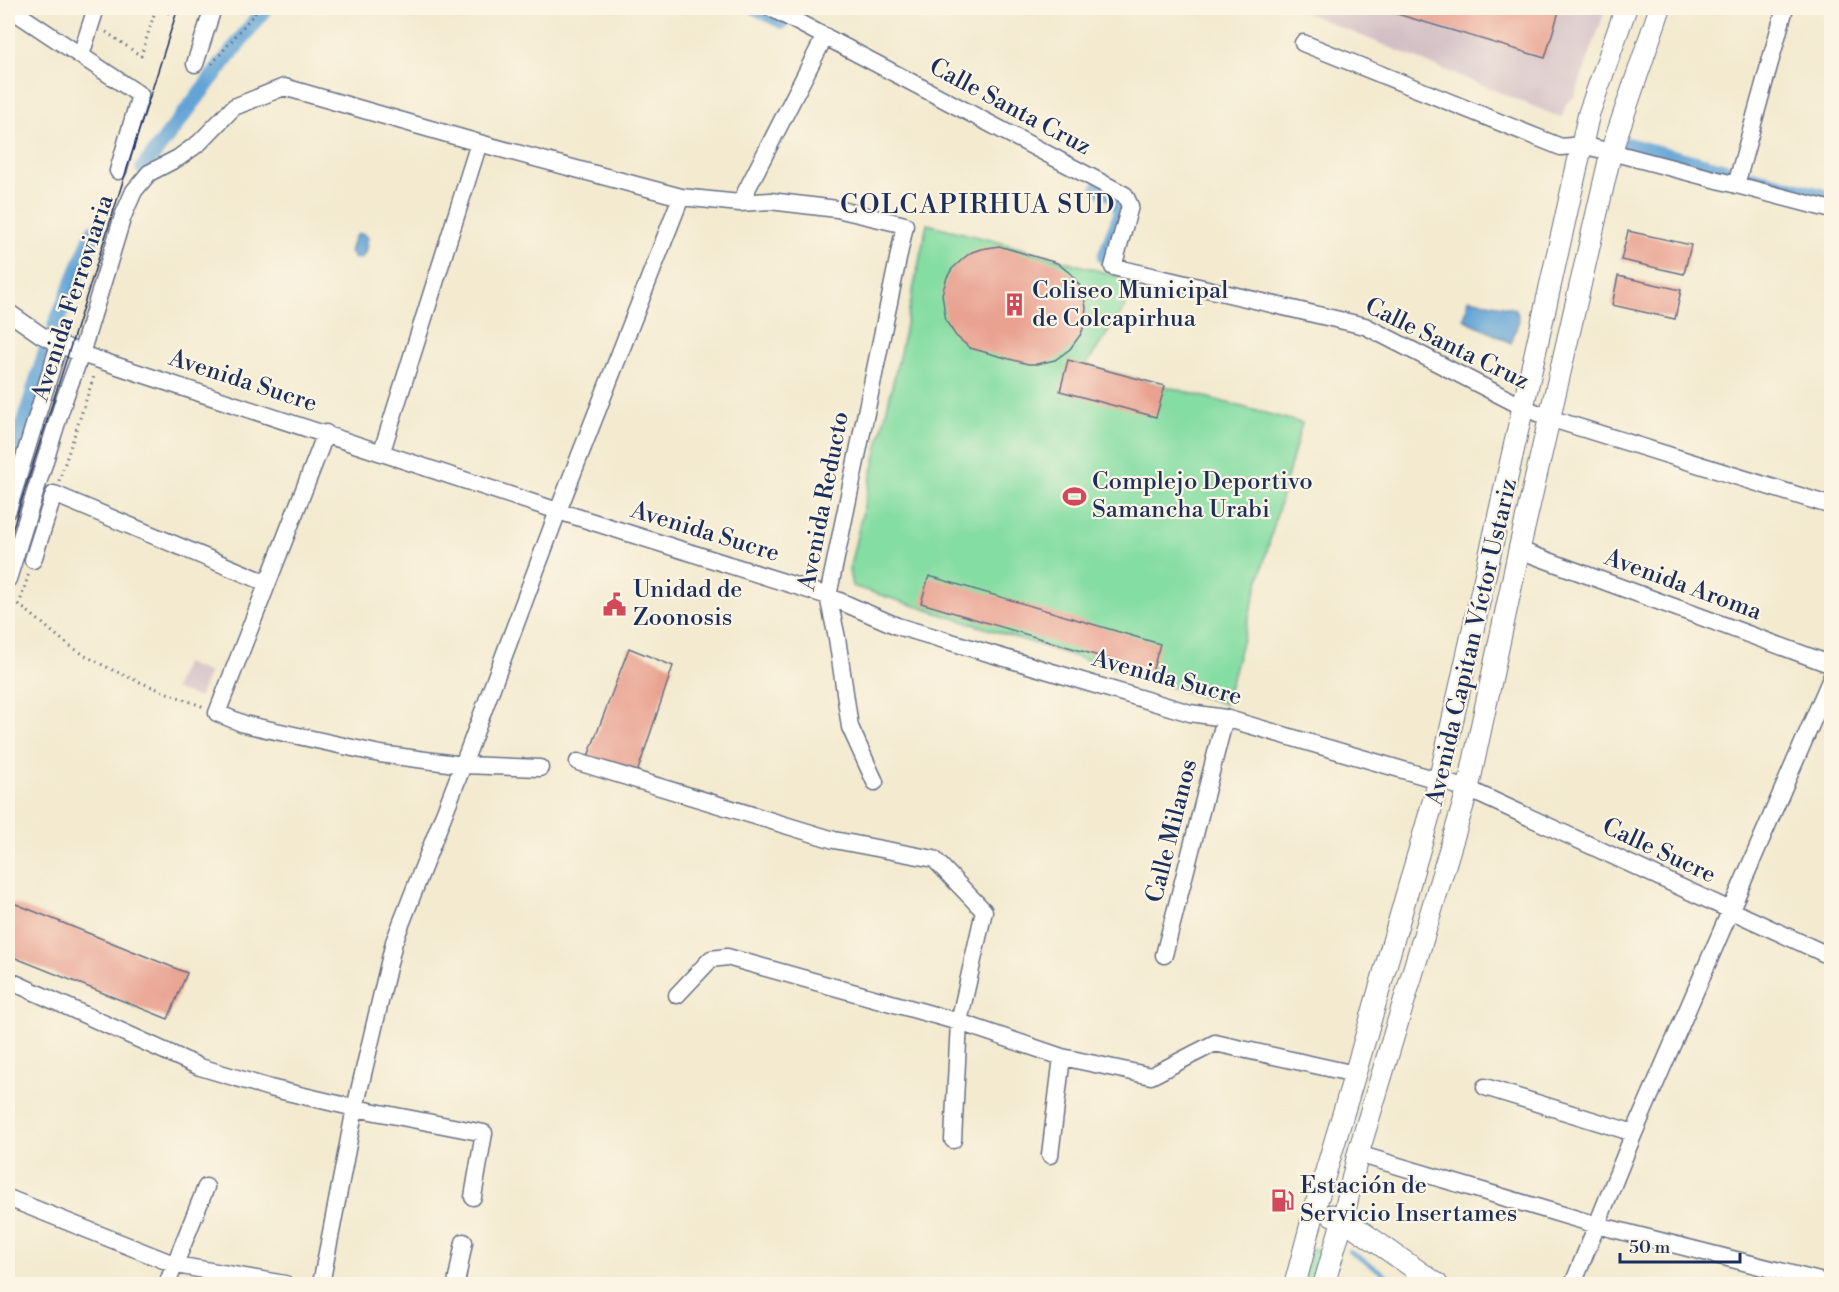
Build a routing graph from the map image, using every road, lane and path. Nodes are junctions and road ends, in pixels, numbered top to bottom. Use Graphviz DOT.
graph roads {
  1 [pos="9,8"];
  2 [pos="96,8"];
  3 [pos="156,8"];
  4 [pos="170,8"];
  5 [pos="213,8"];
  6 [pos="259,8"];
  7 [pos="771,8"];
  8 [pos="1626,8"];
  9 [pos="1660,8"];
  10 [pos="1785,8"];
  11 [pos="168,14"];
  12 [pos="108,24"];
  13 [pos="825,36"];
  14 [pos="1303,43"];
  15 [pos="81,55"];
  16 [pos="195,64"];
  17 [pos="479,143"];
  18 [pos="1582,145"];
  19 [pos="1611,152"];
  20 [pos="118,171"];
  21 [pos="1736,185"];
  22 [pos="681,197"];
  23 [pos="740,203"];
  24 [pos="1832,210"];
  25 [pos="8,312"];
  26 [pos="59,344"];
  27 [pos="81,354"];
  28 [pos="99,360"];
  29 [pos="1523,407"];
  30 [pos="1549,418"];
  31 [pos="326,433"];
  32 [pos="382,452"];
  33 [pos="54,494"];
  34 [pos="1832,506"];
  35 [pos="8,510"];
  36 [pos="558,511"];
  37 [pos="1519,550"];
  38 [pos="33,560"];
  39 [pos="8,579"];
  40 [pos="267,583"];
  41 [pos="828,596"];
  42 [pos="8,599"];
  43 [pos="19,605"];
  44 [pos="1832,665"];
  45 [pos="1832,676"];
  46 [pos="217,713"];
  47 [pos="1226,718"];
  48 [pos="578,762"];
  49 [pos="463,765"];
  50 [pos="540,768"];
  51 [pos="1439,781"];
  52 [pos="875,782"];
  53 [pos="1467,789"];
  54 [pos="1730,910"];
  55 [pos="1164,955"];
  56 [pos="1832,957"];
  57 [pos="8,980"];
  58 [pos="677,995"];
  59 [pos="958,1022"];
  60 [pos="1062,1057"];
  61 [pos="1355,1074"];
  62 [pos="1485,1087"];
  63 [pos="355,1108"];
  64 [pos="1634,1133"];
  65 [pos="953,1140"];
  66 [pos="1358,1154"];
  67 [pos="1050,1155"];
  68 [pos="206,1187"];
  69 [pos="473,1197"];
  70 [pos="8,1198"];
  71 [pos="1315,1209"];
  72 [pos="1343,1219"];
  73 [pos="1597,1225"];
  74 [pos="464,1242"];
  75 [pos="176,1264"];
  76 [pos="167,1284"];
  77 [pos="285,1284"];
  78 [pos="321,1284"];
  79 [pos="456,1284"];
  80 [pos="1295,1284"];
  81 [pos="1324,1284"];
  82 [pos="1437,1284"];
  83 [pos="1573,1284"];
  84 [pos="1831,1284"];
  1 -- 15 [label="street"];
  2 -- 15 [label="street"];
  3 -- 12 [label="path"];
  4 -- 11 [label="path"];
  5 -- 16 [label="street"];
  6 -- 16 [label="path"];
  7 -- 13 [label="street, Calle Santa Cruz"];
  8 -- 18 [label="main road, Avenida Capitan Víctor Ustariz"];
  9 -- 19 [label="main road, Avenida Capitan Víctor Ustariz"];
  10 -- 21 [label="street"];
  13 -- 23 [label="street"];
  13 -- 29 [label="street, Calle Santa Cruz"];
  14 -- 18 [label="street"];
  15 -- 20 [label="street"];
  17 -- 22 [label="street"];
  17 -- 27 [label="street, Avenida Ferroviaria"];
  17 -- 32 [label="street"];
  18 -- 19 [label="street"];
  18 -- 29 [label="main road, Avenida Capitan Víctor Ustariz"];
  19 -- 21 [label="street"];
  19 -- 30 [label="main road, Avenida Capitan Víctor Ustariz"];
  21 -- 24 [label="street"];
  22 -- 23 [label="street"];
  22 -- 36 [label="street"];
  23 -- 41 [label="street, Avenida Reducto"];
  25 -- 26 [label="street, Avenida Sucre"];
  26 -- 27 [label="street, Avenida Sucre"];
  26 -- 35 [label="street, Avenida Ferroviaria"];
  27 -- 28 [label="street, Avenida Sucre"];
  27 -- 39 [label="street, Avenida Ferroviaria"];
  28 -- 31 [label="street, Avenida Sucre"];
  28 -- 33 [label="path"];
  29 -- 30 [label="street, Calle Santa Cruz"];
  29 -- 51 [label="main road, Avenida Capitan Víctor Ustariz"];
  30 -- 34 [label="street, Calle Santa Cruz"];
  30 -- 37 [label="main road, Avenida Capitan Víctor Ustariz"];
  31 -- 32 [label="street, Avenida Sucre"];
  31 -- 40 [label="street"];
  32 -- 36 [label="street, Avenida Sucre"];
  33 -- 38 [label="street"];
  33 -- 40 [label="street"];
  36 -- 41 [label="street, Avenida Sucre"];
  36 -- 49 [label="street"];
  37 -- 44 [label="street, Avenida Aroma"];
  37 -- 53 [label="main road, Avenida Capitan Víctor Ustariz"];
  38 -- 43 [label="path"];
  40 -- 46 [label="street"];
  41 -- 47 [label="street, Avenida Sucre"];
  41 -- 52 [label="street, Avenida Reducto"];
  42 -- 43 [label="path"];
  43 -- 46 [label="path"];
  45 -- 54 [label="street"];
  46 -- 49 [label="street"];
  47 -- 51 [label="street, Avenida Sucre"];
  47 -- 55 [label="street, Calle Milanos"];
  48 -- 59 [label="street"];
  49 -- 50 [label="street"];
  49 -- 63 [label="street"];
  51 -- 53 [label="street, Avenida Sucre"];
  51 -- 61 [label="main road, Avenida Capitan Víctor Ustariz"];
  53 -- 54 [label="street, Calle Sucre"];
  53 -- 66 [label="main road, Avenida Capitan Víctor Ustariz"];
  54 -- 56 [label="street, Calle Sucre"];
  54 -- 64 [label="street"];
  57 -- 63 [label="street"];
  58 -- 59 [label="street"];
  59 -- 60 [label="street"];
  59 -- 65 [label="street"];
  60 -- 61 [label="street"];
  60 -- 67 [label="street"];
  61 -- 71 [label="main road, Avenida Capitan Víctor Ustariz"];
  62 -- 64 [label="street"];
  63 -- 69 [label="street"];
  63 -- 78 [label="street"];
  64 -- 73 [label="street"];
  66 -- 72 [label="main road, Avenida Capitan Víctor Ustariz"];
  66 -- 73 [label="street"];
  68 -- 75 [label="street"];
  70 -- 75 [label="street"];
  71 -- 72 [label="main road"];
  71 -- 80 [label="main road, Avenida Capitan Víctor Ustariz"];
  72 -- 81 [label="main road, Avenida Capitan Víctor Ustariz"];
  72 -- 82 [label="main road"];
  73 -- 83 [label="street"];
  73 -- 84 [label="street"];
  74 -- 79 [label="street"];
  75 -- 76 [label="street"];
  75 -- 77 [label="street"];
}
